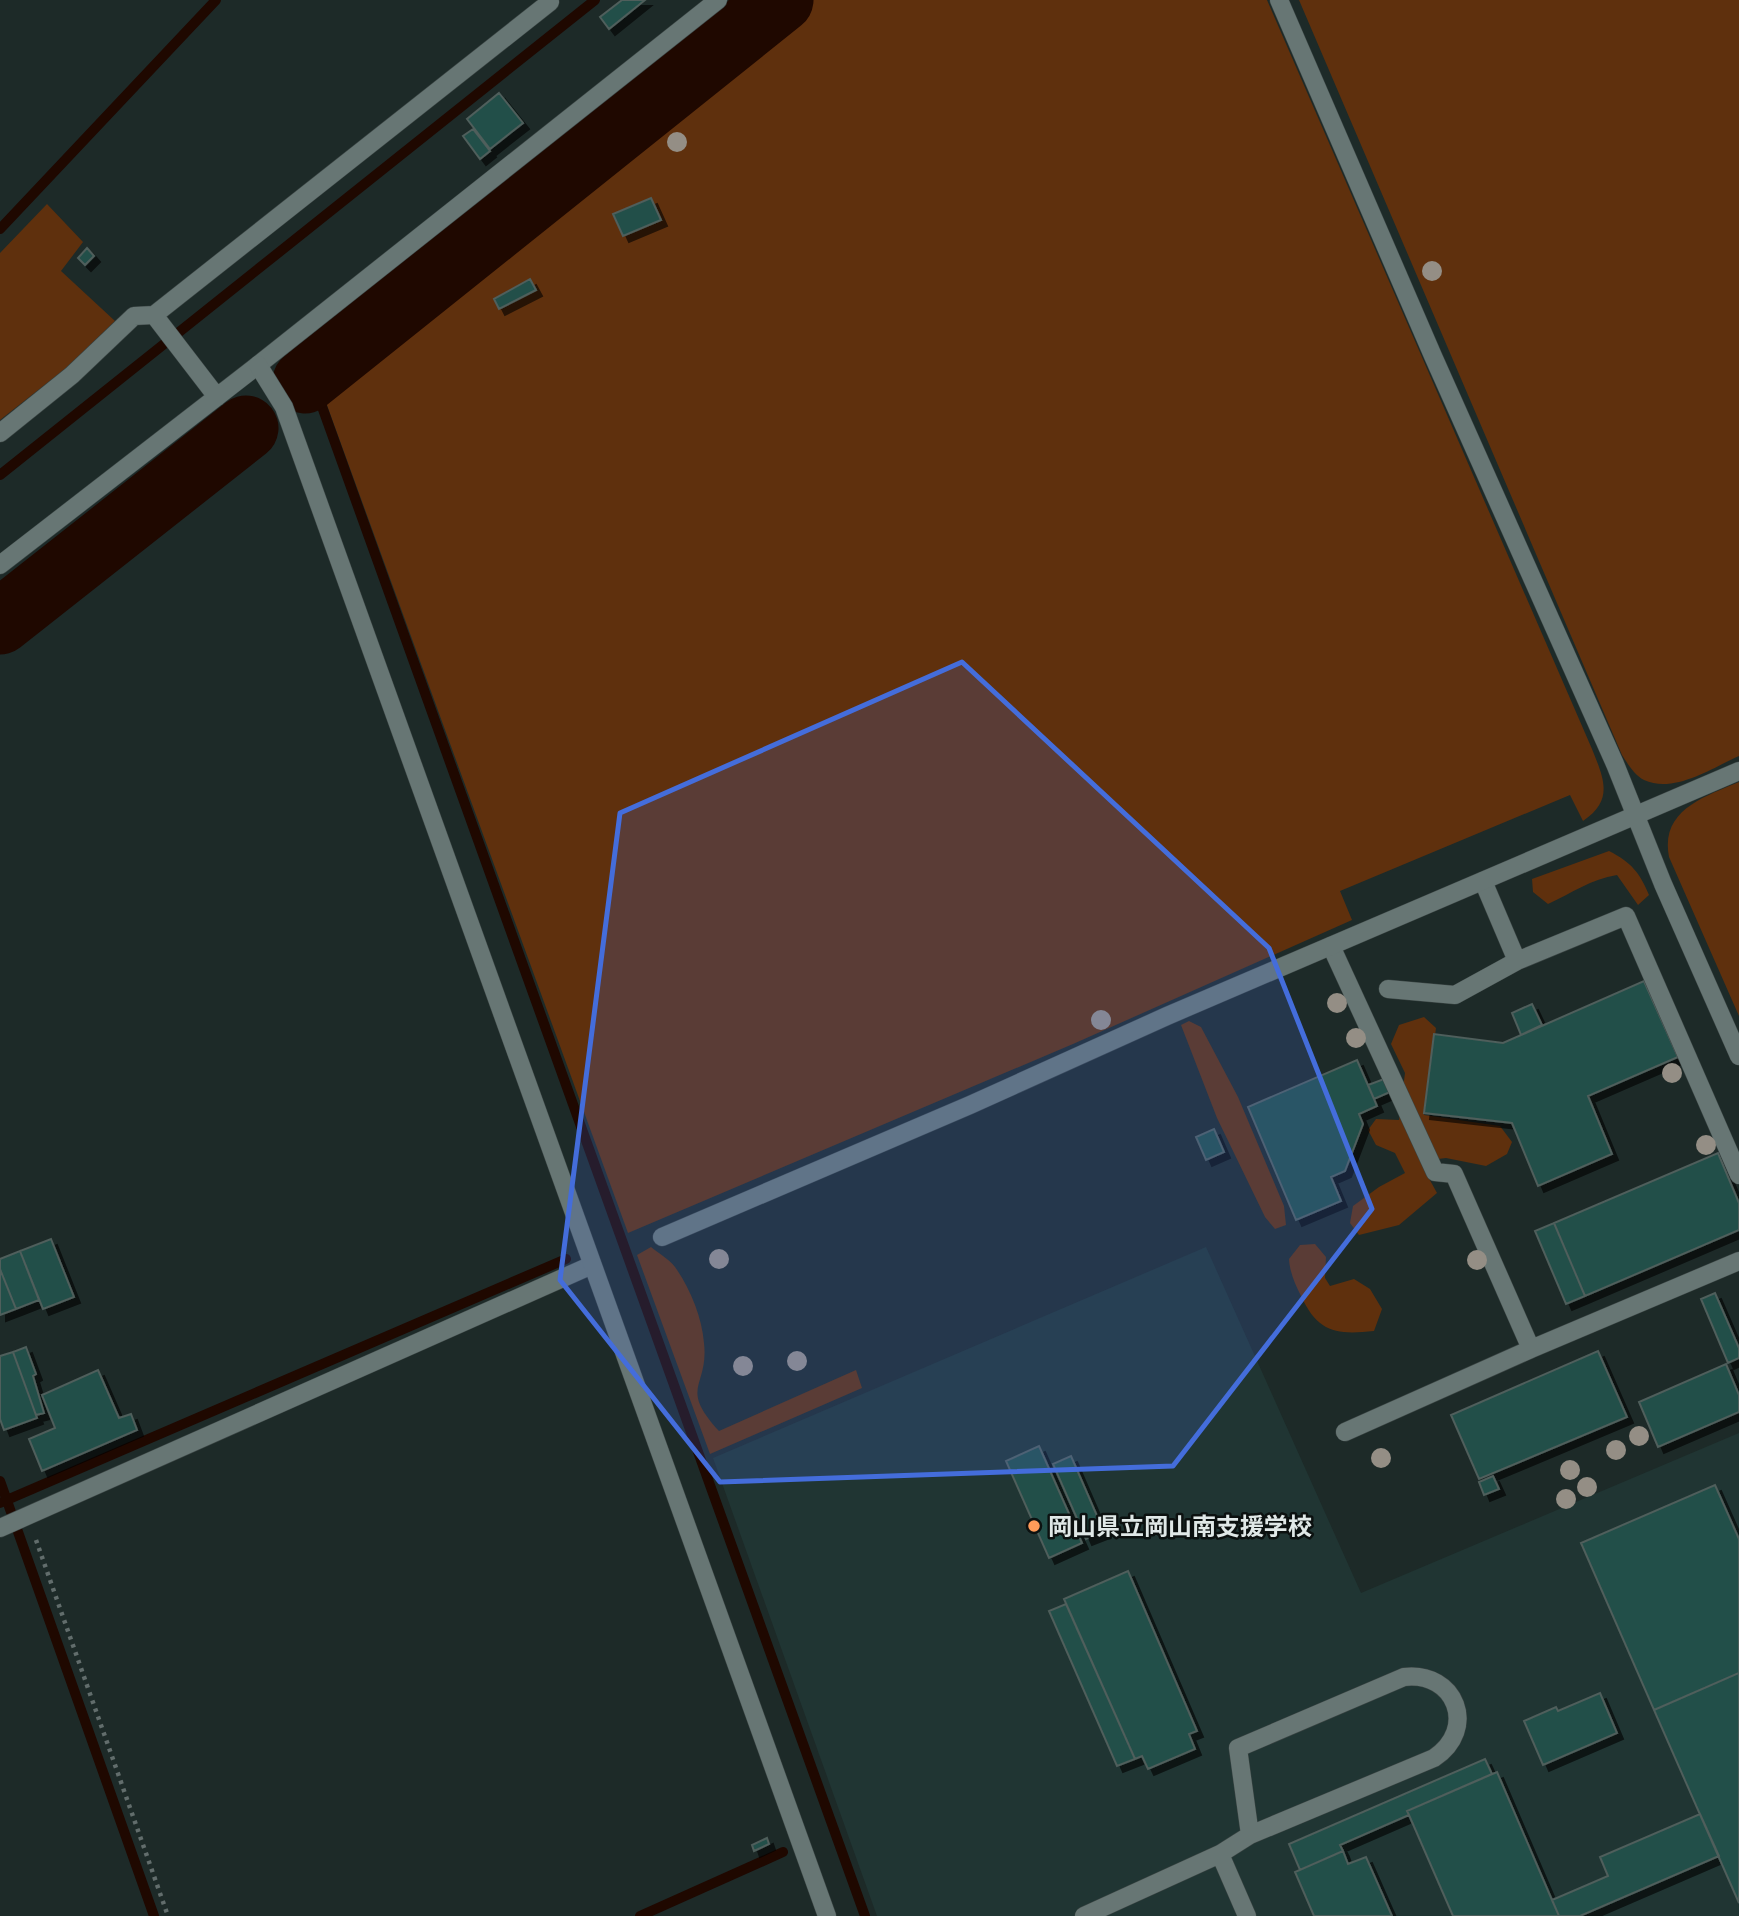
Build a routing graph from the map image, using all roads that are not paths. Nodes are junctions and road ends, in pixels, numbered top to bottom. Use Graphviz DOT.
graph roads {
  1 [pos="547,0"];
  2 [pos="718,0"];
  3 [pos="1279,0"];
  4 [pos="158,321"];
  5 [pos="258,365"];
  6 [pos="217,397"];
  7 [pos="0,433"];
  8 [pos="0,565"];
  9 [pos="1739,771"];
  10 [pos="1636,816"];
  11 [pos="1483,881"];
  12 [pos="1331,946"];
  13 [pos="1517,961"];
  14 [pos="1388,989"];
  15 [pos="1739,1056"];
  16 [pos="1739,1175"];
  17 [pos="662,1237"];
  18 [pos="1739,1261"];
  19 [pos="592,1265"];
  20 [pos="1531,1349"];
  21 [pos="1345,1432"];
  22 [pos="14,1522"];
  23 [pos="1251,1835"];
  24 [pos="1220,1854"];
  25 [pos="827,1916"];
  26 [pos="1084,1916"];
  27 [pos="1247,1916"];
  1 -- 4 [label="street"];
  2 -- 5 [label="street"];
  3 -- 10 [label="street"];
  4 -- 6 [label="street"];
  4 -- 7 [label="street"];
  5 -- 6 [label="street"];
  5 -- 19 [label="street"];
  6 -- 8 [label="street"];
  9 -- 10 [label="street"];
  10 -- 11 [label="street"];
  10 -- 15 [label="street"];
  11 -- 12 [label="street"];
  11 -- 13 [label="street"];
  12 -- 17 [label="street"];
  12 -- 20 [label="street"];
  13 -- 14 [label="street"];
  13 -- 16 [label="street"];
  18 -- 20 [label="street"];
  19 -- 22 [label="street"];
  19 -- 25 [label="street"];
  20 -- 21 [label="street"];
  23 -- 23 [label="street"];
  23 -- 24 [label="street"];
  24 -- 26 [label="street"];
  24 -- 27 [label="street"];
}
